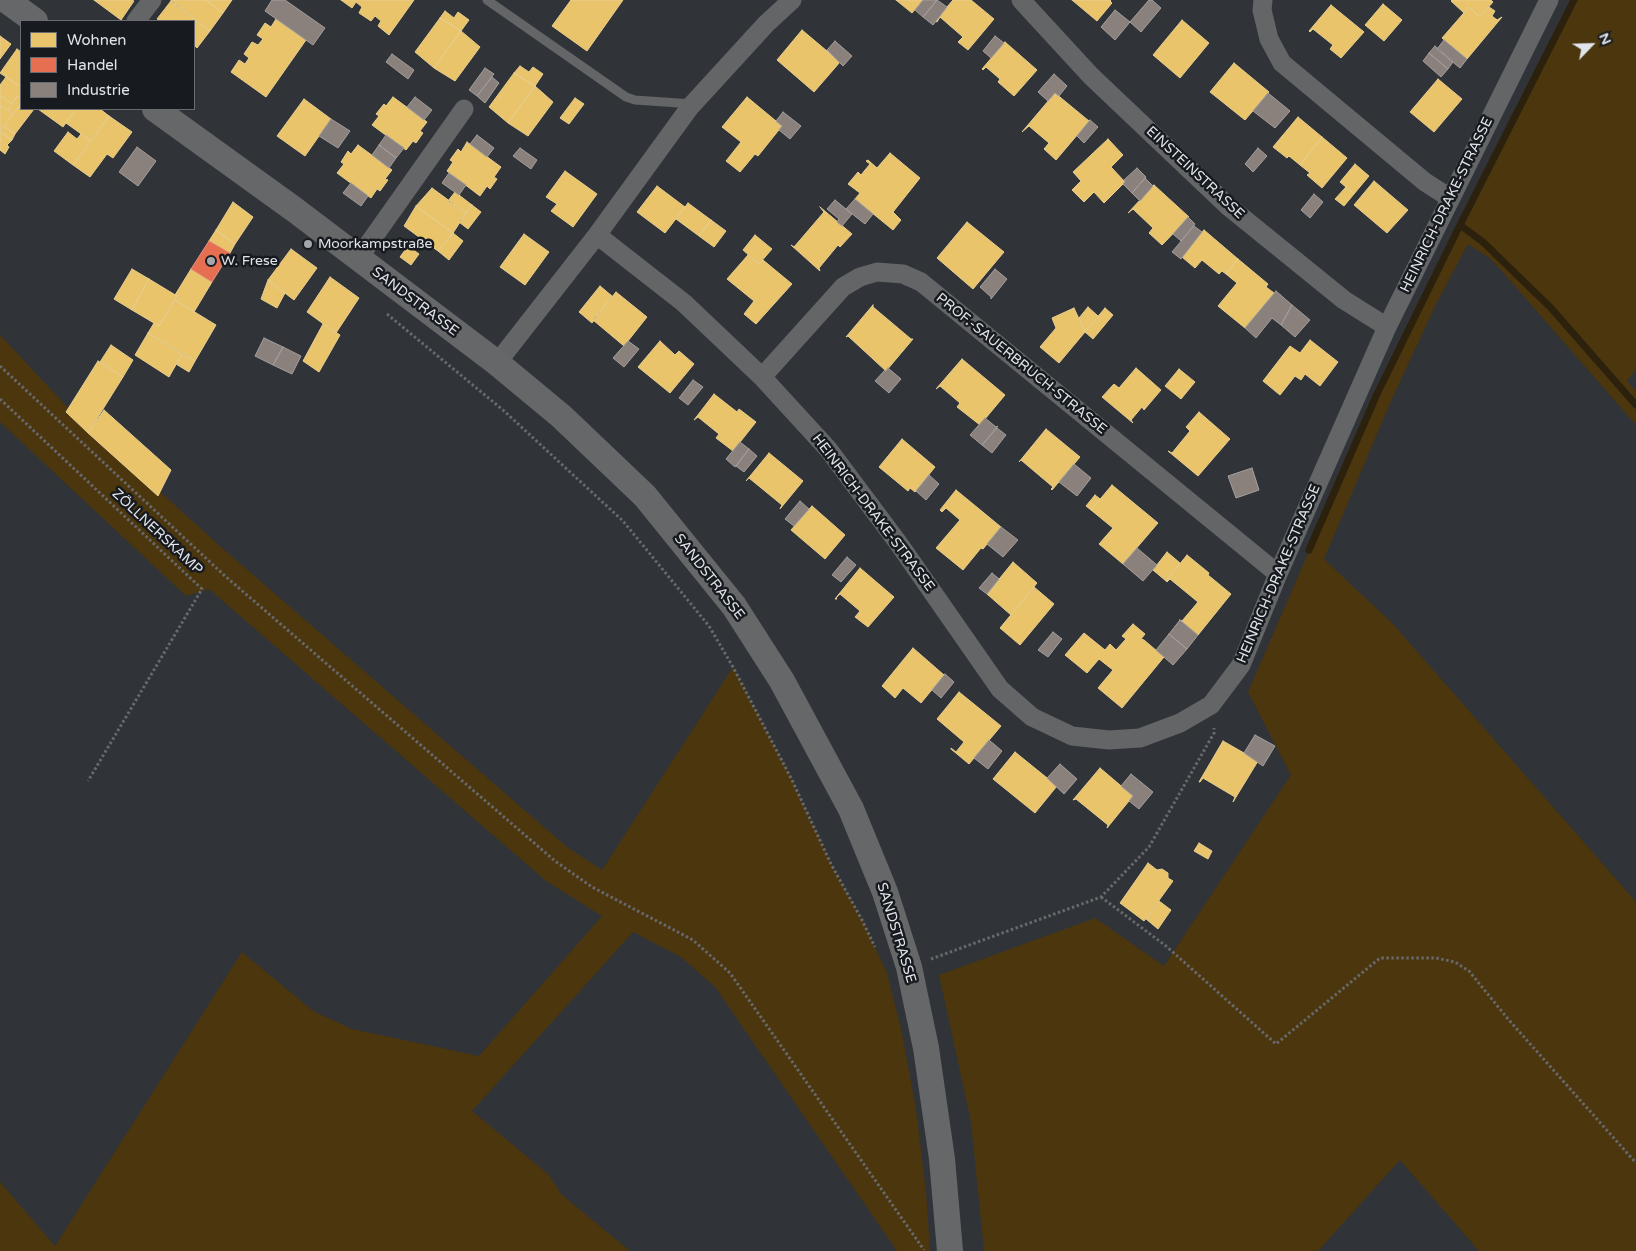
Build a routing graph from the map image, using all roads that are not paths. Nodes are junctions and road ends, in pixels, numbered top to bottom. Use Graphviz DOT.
graph roads {
  1 [pos="6,0"];
  2 [pos="152,0"];
  3 [pos="487,0"];
  4 [pos="792,0"];
  5 [pos="1021,0"];
  6 [pos="1263,0"];
  7 [pos="1549,0"];
  8 [pos="34,20"];
  9 [pos="137,20"];
  10 [pos="693,104"];
  11 [pos="464,109"];
  12 [pos="156,110"];
  13 [pos="1450,198"];
  14 [pos="597,235"];
  15 [pos="358,259"];
  16 [pos="1387,327"];
  17 [pos="497,363"];
  18 [pos="762,377"];
  19 [pos="1278,574"];
  20 [pos="950,1251"];
  1 -- 8 [label="main road"];
  2 -- 9 [label="street"];
  3 -- 10 [label="lane"];
  4 -- 10 [label="street"];
  5 -- 16 [label="street, EINSTEINSTRASSE"];
  6 -- 13 [label="street"];
  7 -- 13 [label="street, HEINRICH-DRAKE-STRASSE"];
  10 -- 14 [label="street"];
  11 -- 15 [label="street"];
  12 -- 15 [label="main road, SANDSTRASSE"];
  13 -- 16 [label="street, HEINRICH-DRAKE-STRASSE"];
  14 -- 17 [label="street"];
  14 -- 18 [label="street, HEINRICH-DRAKE-STRASSE"];
  15 -- 17 [label="main road, SANDSTRASSE"];
  16 -- 19 [label="street, HEINRICH-DRAKE-STRASSE"];
  17 -- 20 [label="main road, SANDSTRASSE"];
  18 -- 19 [label="street, PROF.-SAUERBRUCH-STRASSE"];
  18 -- 19 [label="street, HEINRICH-DRAKE-STRASSE"];
}
